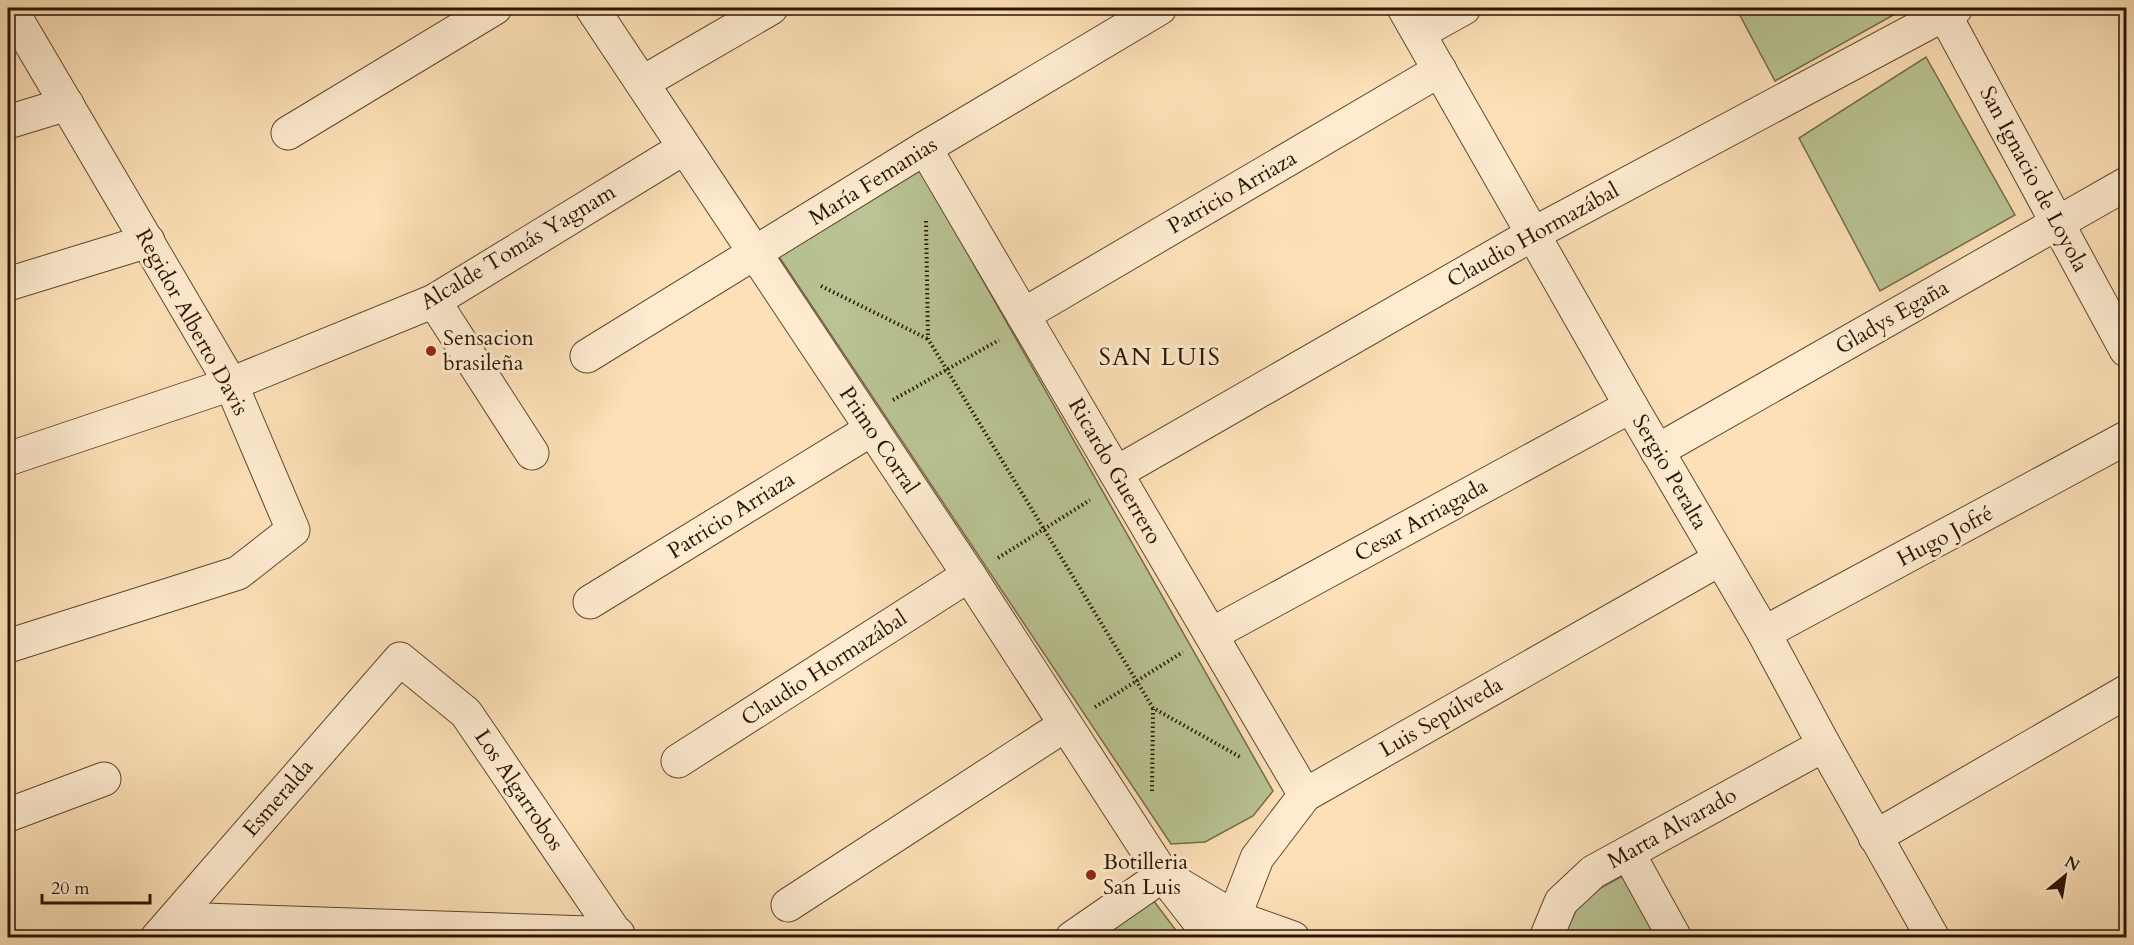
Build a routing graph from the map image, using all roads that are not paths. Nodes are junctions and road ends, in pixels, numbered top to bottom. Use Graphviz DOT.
graph roads {
  1 [pos="10,8"];
  2 [pos="495,8"];
  3 [pos="592,8"];
  4 [pos="771,8"];
  5 [pos="1160,8"];
  6 [pos="1464,8"];
  7 [pos="1948,10"];
  8 [pos="1411,20"];
  9 [pos="1440,70"];
  10 [pos="642,83"];
  11 [pos="67,104"];
  12 [pos="8,122"];
  13 [pos="288,133"];
  14 [pos="684,148"];
  15 [pos="925,148"];
  16 [pos="2127,184"];
  17 [pos="2058,223"];
  18 [pos="1533,234"];
  19 [pos="148,241"];
  20 [pos="756,254"];
  21 [pos="8,285"];
  22 [pos="434,301"];
  23 [pos="1026,319"];
  24 [pos="2127,350"];
  25 [pos="587,356"];
  26 [pos="231,384"];
  27 [pos="1631,406"];
  28 [pos="868,422"];
  29 [pos="2127,438"];
  30 [pos="1657,451"];
  31 [pos="532,453"];
  32 [pos="8,459"];
  33 [pos="1118,477"];
  34 [pos="1720,559"];
  35 [pos="969,575"];
  36 [pos="590,602"];
  37 [pos="1764,633"];
  38 [pos="1212,634"];
  39 [pos="8,646"];
  40 [pos="400,659"];
  41 [pos="2127,692"];
  42 [pos="1065,725"];
  43 [pos="1824,745"];
  44 [pos="678,762"];
  45 [pos="104,779"];
  46 [pos="1305,795"];
  47 [pos="8,815"];
  48 [pos="1875,837"];
  49 [pos="1628,853"];
  50 [pos="1163,875"];
  51 [pos="788,905"];
  52 [pos="165,928"];
  53 [pos="1224,931"];
  54 [pos="618,936"];
  55 [pos="1071,938"];
  56 [pos="1293,938"];
  57 [pos="1545,938"];
  58 [pos="1675,938"];
  59 [pos="1933,938"];
  1 -- 11 [label="street, Regidor Alberto Davis"];
  2 -- 13 [label="street"];
  3 -- 10 [label="street, Primo Corral"];
  4 -- 10 [label="street"];
  5 -- 15 [label="street, María Femanias"];
  6 -- 8 [label="street"];
  7 -- 17 [label="street, San Ignacio de Loyola"];
  7 -- 18 [label="street, Claudio Hormazábal"];
  8 -- 9 [label="street, Sergio Peralta"];
  9 -- 18 [label="street, Sergio Peralta"];
  9 -- 23 [label="street, Patricio Arriaza"];
  10 -- 14 [label="street, Primo Corral"];
  11 -- 12 [label="street"];
  11 -- 19 [label="street, Regidor Alberto Davis"];
  14 -- 20 [label="street, Primo Corral"];
  14 -- 22 [label="street, Alcalde Tomás Yagnam"];
  15 -- 20 [label="street, María Femanias"];
  15 -- 23 [label="street, Ricardo Guerrero"];
  16 -- 17 [label="street, Gladys Egaña"];
  17 -- 24 [label="street, San Ignacio de Loyola"];
  17 -- 30 [label="street, Gladys Egaña"];
  18 -- 27 [label="street, Sergio Peralta"];
  18 -- 33 [label="street, Claudio Hormazábal"];
  19 -- 21 [label="street"];
  19 -- 26 [label="street, Regidor Alberto Davis"];
  20 -- 25 [label="street, María Femanias"];
  20 -- 28 [label="street, Primo Corral"];
  22 -- 26 [label="street, Alcalde Tomás Yagnam"];
  22 -- 31 [label="street"];
  23 -- 33 [label="street, Ricardo Guerrero"];
  26 -- 32 [label="street, Alcalde Tomás Yagnam"];
  26 -- 39 [label="street, Regidor Alberto Davis"];
  27 -- 30 [label="street, Sergio Peralta"];
  27 -- 38 [label="street, Cesar Arriagada"];
  28 -- 35 [label="street, Primo Corral"];
  28 -- 36 [label="street, Patricio Arriaza"];
  29 -- 37 [label="street, Hugo Jofré"];
  30 -- 34 [label="street, Sergio Peralta"];
  33 -- 38 [label="street, Ricardo Guerrero"];
  34 -- 37 [label="street, Sergio Peralta"];
  34 -- 46 [label="street, Luis Sepúlveda"];
  35 -- 42 [label="street, Primo Corral"];
  35 -- 44 [label="street, Claudio Hormazábal"];
  37 -- 43 [label="street, Sergio Peralta"];
  38 -- 46 [label="street, Ricardo Guerrero"];
  40 -- 52 [label="street, Esmeralda"];
  40 -- 54 [label="street, Los Algarrobos"];
  41 -- 48 [label="street"];
  42 -- 50 [label="street, Primo Corral"];
  42 -- 51 [label="street"];
  43 -- 48 [label="street, Sergio Peralta"];
  43 -- 49 [label="street, Marta Alvarado"];
  45 -- 47 [label="street"];
  46 -- 53 [label="street, Luis Sepúlveda"];
  48 -- 59 [label="street, Sergio Peralta"];
  49 -- 57 [label="street, Marta Alvarado"];
  49 -- 58 [label="street"];
  50 -- 53 [label="street, Primo Corral"];
  50 -- 55 [label="street"];
  52 -- 54 [label="street"];
  53 -- 56 [label="street"];
}
